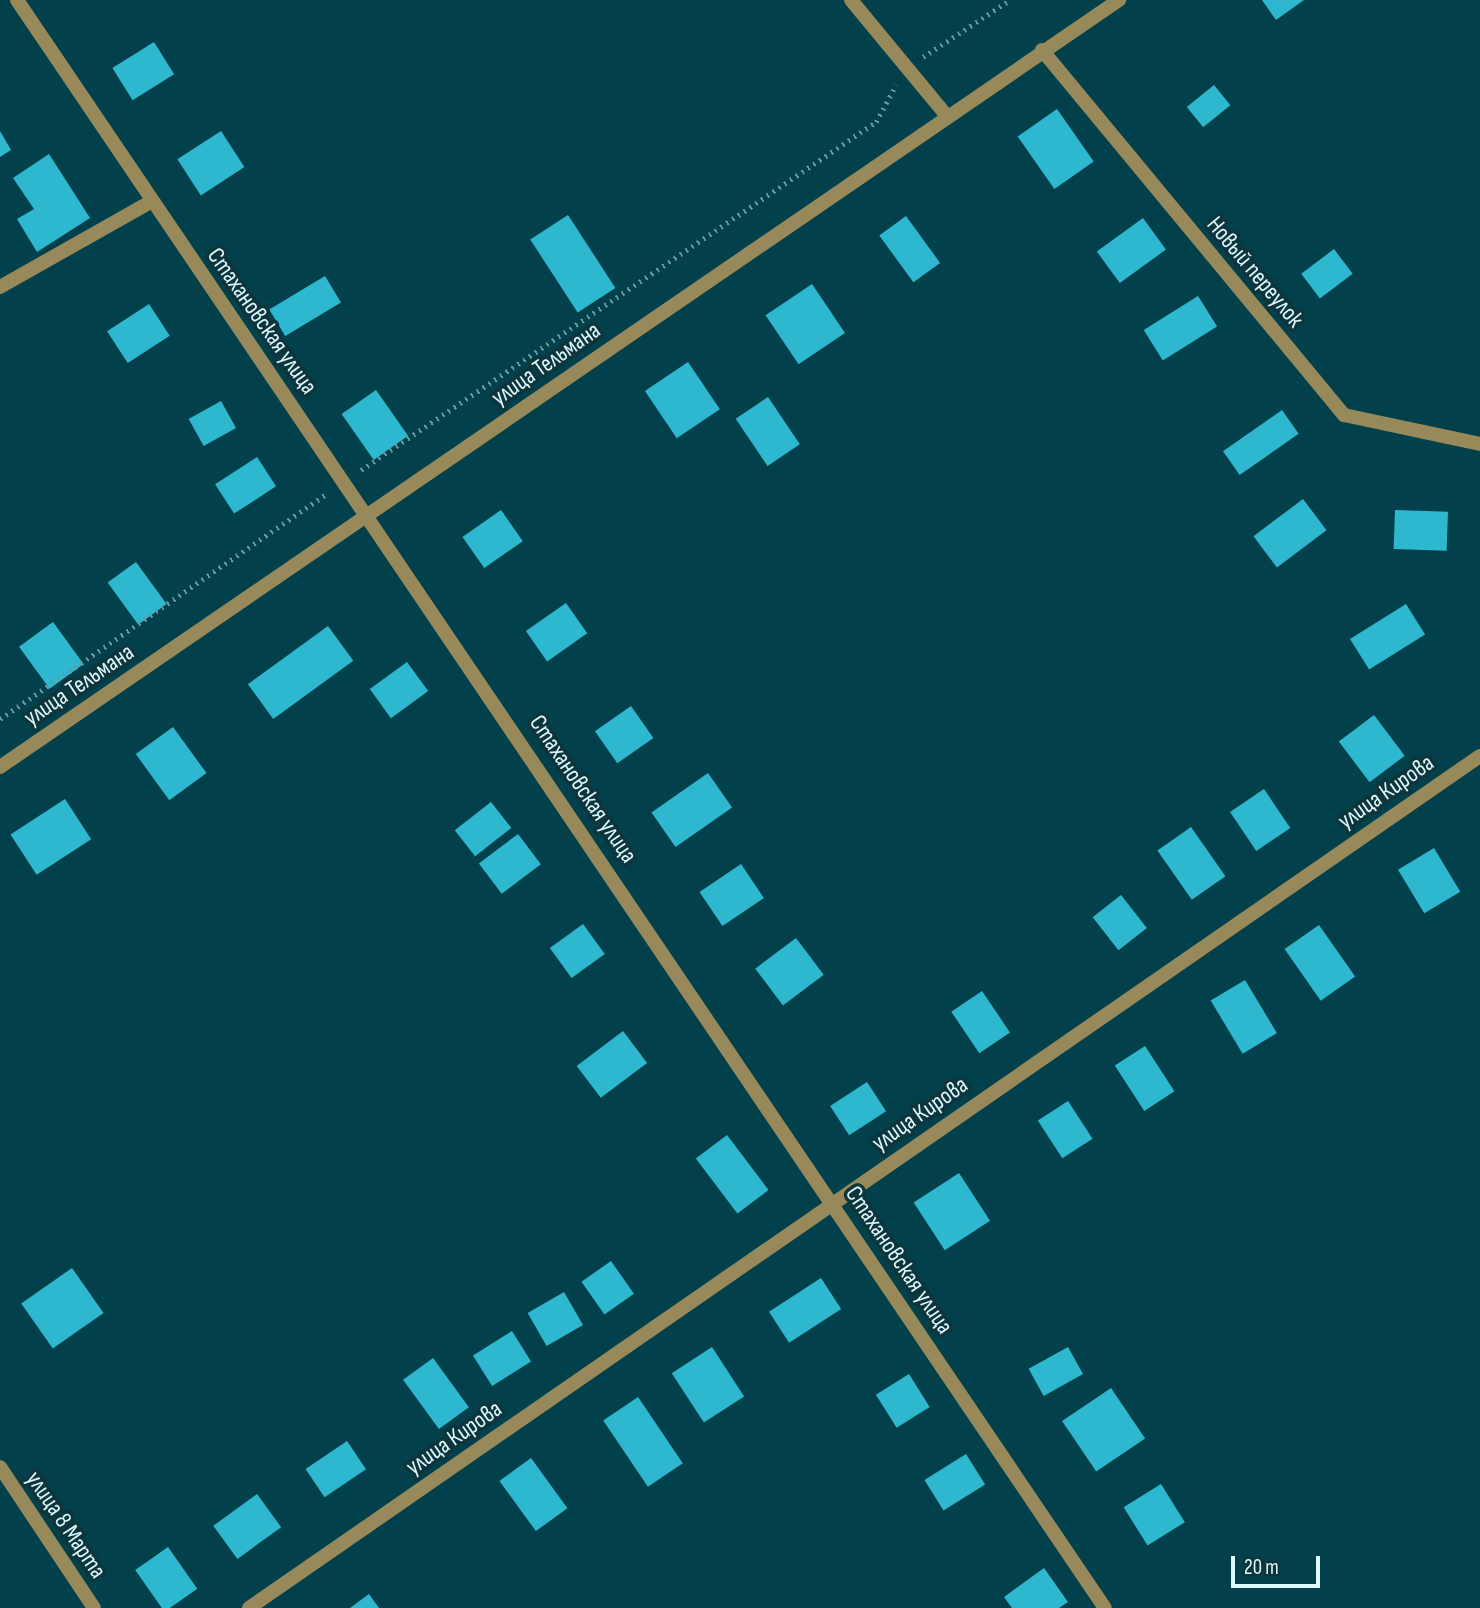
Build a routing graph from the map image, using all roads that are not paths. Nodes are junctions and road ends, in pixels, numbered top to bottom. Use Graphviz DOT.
graph roads {
  1 [pos="17,0"];
  2 [pos="851,0"];
  3 [pos="1119,0"];
  4 [pos="1042,50"];
  5 [pos="947,116"];
  6 [pos="150,202"];
  7 [pos="0,287"];
  8 [pos="1480,444"];
  9 [pos="370,513"];
  10 [pos="1480,756"];
  11 [pos="0,767"];
  12 [pos="833,1202"];
  13 [pos="0,1467"];
  14 [pos="94,1608"];
  15 [pos="248,1608"];
  16 [pos="1105,1608"];
  1 -- 6 [label="street, Стахановская улица"];
  2 -- 5 [label="street"];
  3 -- 4 [label="street, улица Тельмана"];
  4 -- 5 [label="street, улица Тельмана"];
  4 -- 8 [label="street, Новый переулок"];
  5 -- 9 [label="street, улица Тельмана"];
  6 -- 7 [label="street"];
  6 -- 9 [label="street, Стахановская улица"];
  9 -- 11 [label="street, улица Тельмана"];
  9 -- 12 [label="street, Стахановская улица"];
  10 -- 12 [label="street, улица Кирова"];
  12 -- 15 [label="street, улица Кирова"];
  12 -- 16 [label="street, Стахановская улица"];
  13 -- 14 [label="street, улица 8 Марта"];
}
